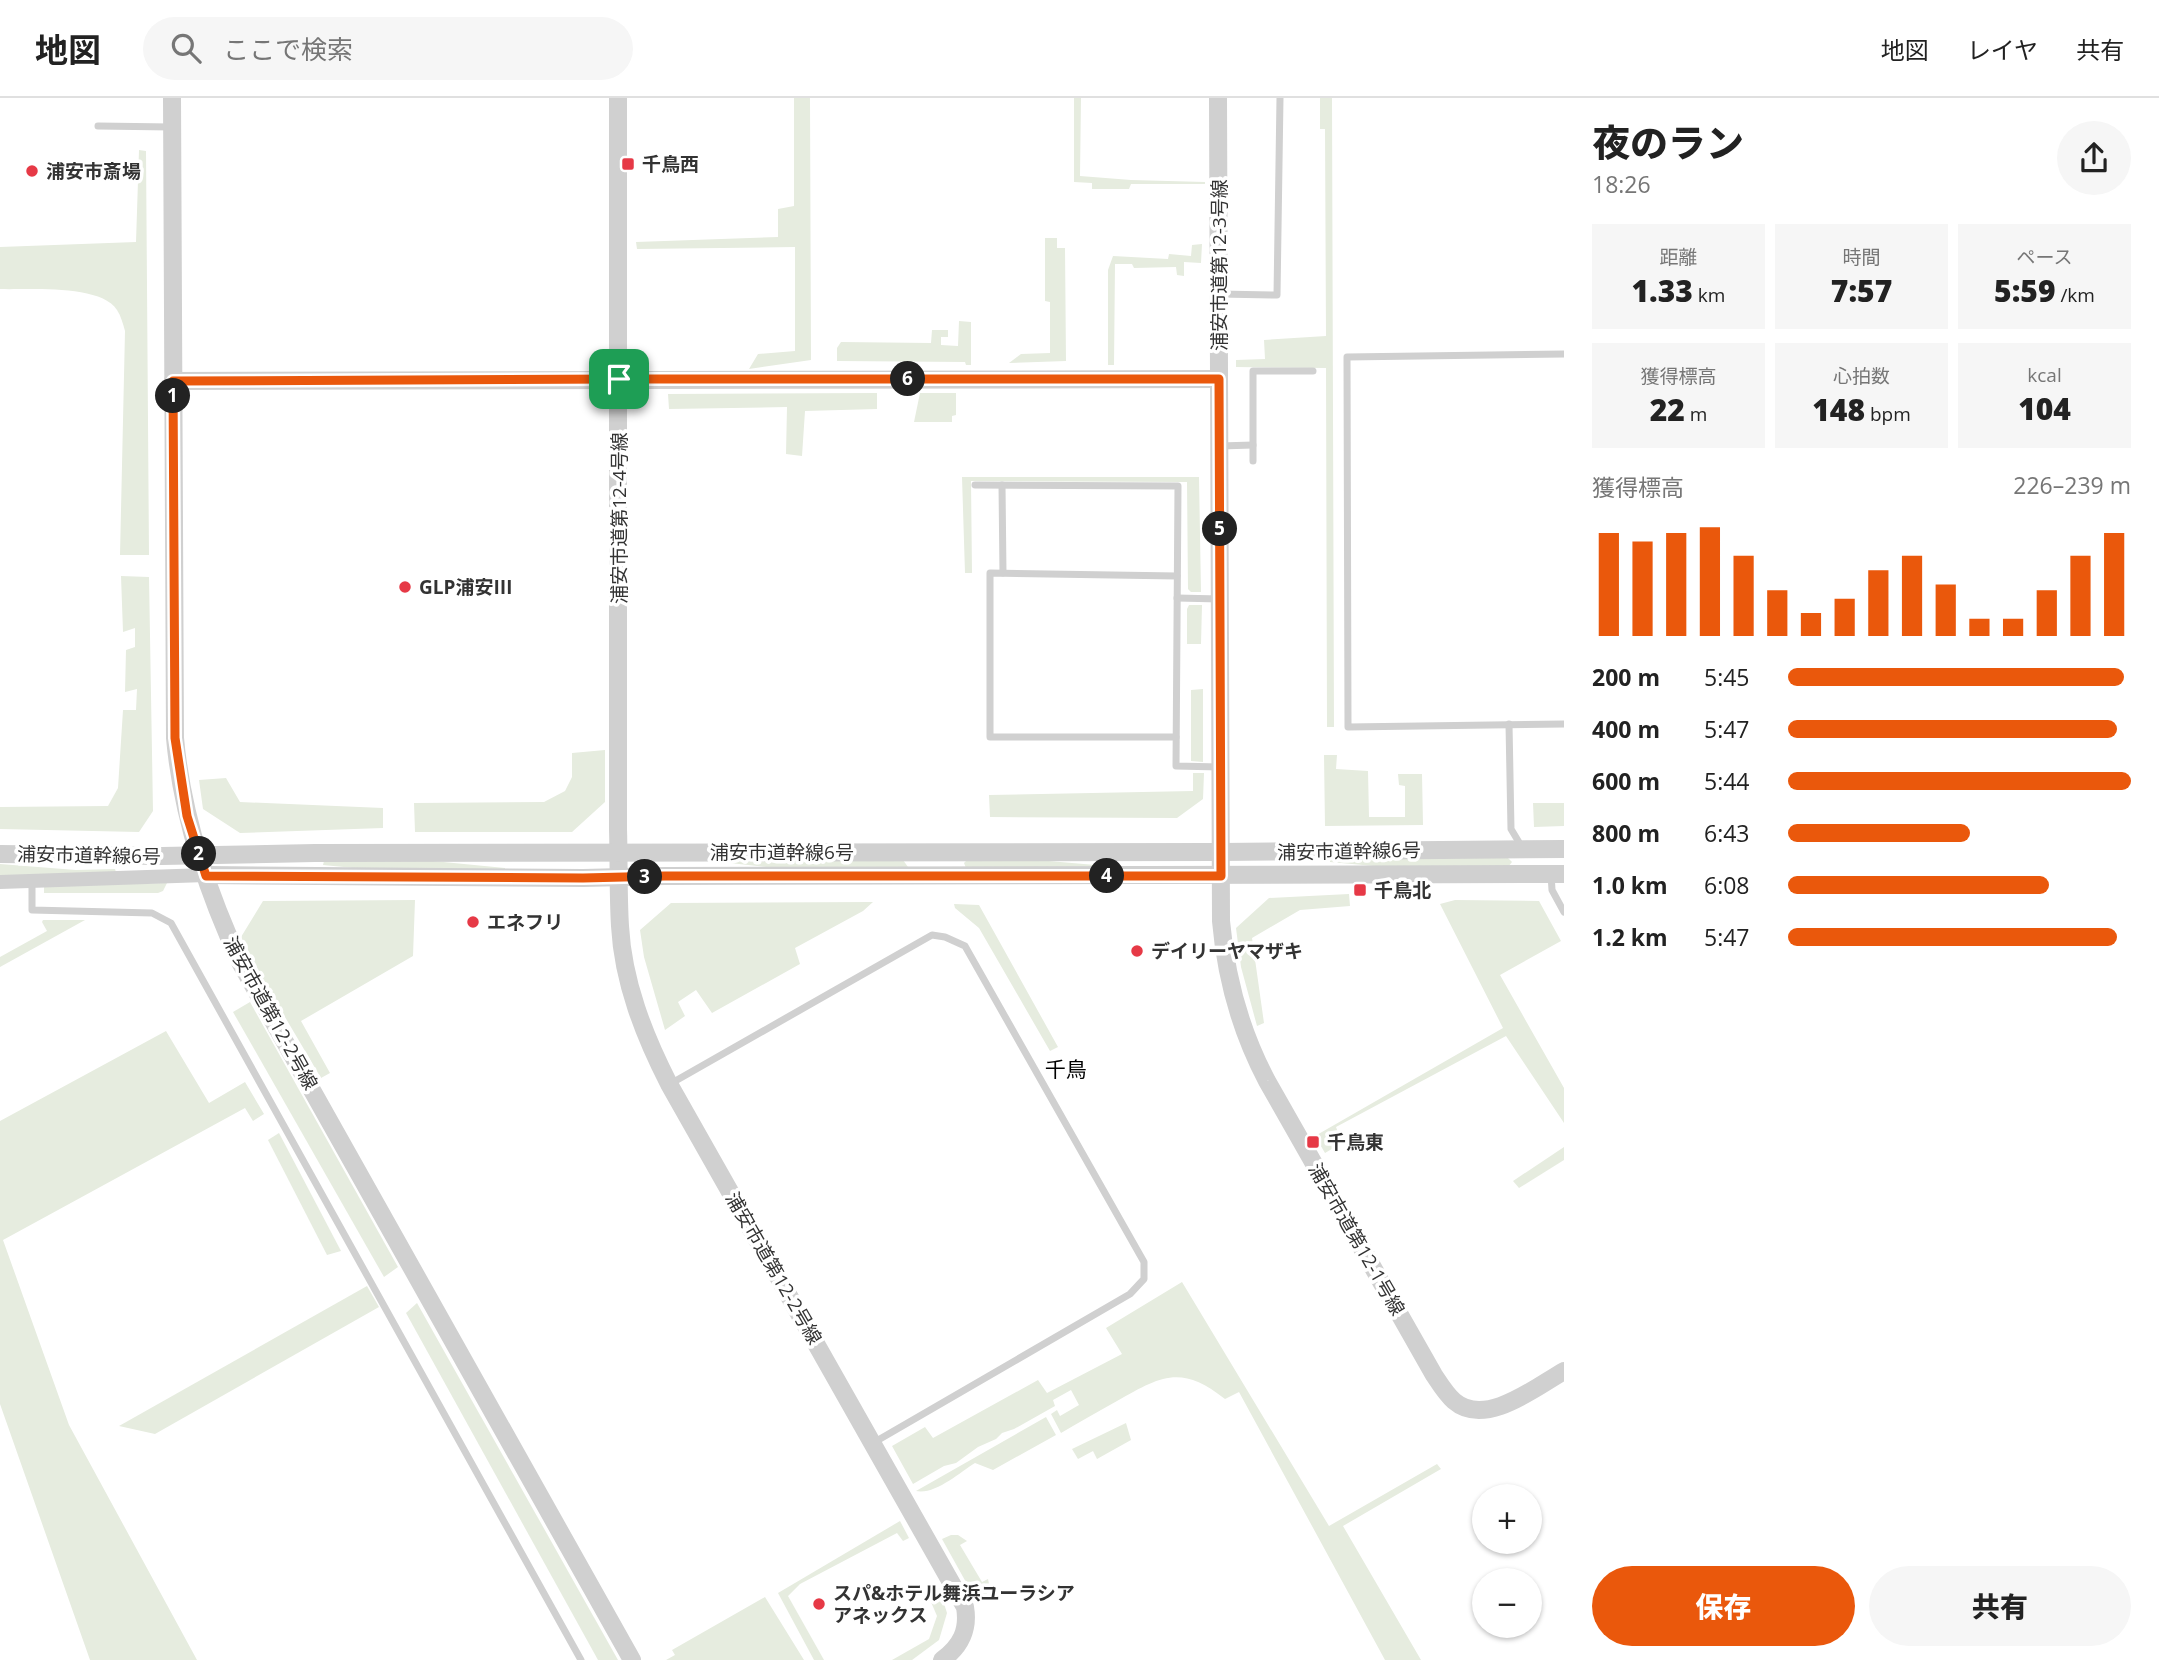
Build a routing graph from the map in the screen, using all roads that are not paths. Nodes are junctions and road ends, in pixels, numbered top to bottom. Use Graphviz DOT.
graph roads {
  1 [pos="172,98"];
  2 [pos="618,98"];
  3 [pos="1219,98"];
  4 [pos="1280,98"];
  5 [pos="99,126"];
  6 [pos="172,127"];
  7 [pos="1219,294"];
  8 [pos="1564,354"];
  9 [pos="1313,371"];
  10 [pos="619,379"];
  11 [pos="1219,379"];
  12 [pos="173,381"];
  13 [pos="1253,445"];
  14 [pos="1220,446"];
  15 [pos="1253,461"];
  16 [pos="975,485"];
  17 [pos="1002,485"];
  18 [pos="1003,573"];
  19 [pos="1177,576"];
  20 [pos="1177,598"];
  21 [pos="1220,599"];
  22 [pos="1509,724"];
  23 [pos="1564,724"];
  24 [pos="1176,737"];
  25 [pos="1221,768"];
  26 [pos="1524,849"];
  27 [pos="1564,849"];
  28 [pos="1221,852"];
  29 [pos="619,853"];
  30 [pos="0,854"];
  31 [pos="200,855"];
  32 [pos="1557,874"];
  33 [pos="206,876"];
  34 [pos="1221,876"];
  35 [pos="619,877"];
  36 [pos="32,880"];
  37 [pos="0,882"];
  38 [pos="1564,912"];
  39 [pos="670,1084"];
  40 [pos="1564,1371"];
  41 [pos="873,1443"];
  42 [pos="581,1660"];
  43 [pos="632,1660"];
  44 [pos="942,1660"];
  1 -- 6 [label="street, 浦安市道第12-2号線"];
  2 -- 10 [label="street, 浦安市道第12-4号線"];
  3 -- 7 [label="street, 浦安市道第12-3号線"];
  4 -- 7 [label="lane"];
  5 -- 6 [label="lane"];
  6 -- 12 [label="street, 浦安市道第12-2号線"];
  7 -- 11 [label="street, 浦安市道第12-3号線"];
  8 -- 22 [label="lane"];
  9 -- 13 [label="lane"];
  10 -- 11 [label="street"];
  10 -- 12 [label="street"];
  10 -- 29 [label="street, 浦安市道第12-4号線"];
  11 -- 14 [label="street, 浦安市道第12-3号線"];
  12 -- 31 [label="street, 浦安市道第12-2号線"];
  13 -- 14 [label="lane"];
  13 -- 15 [label="lane"];
  14 -- 21 [label="street, 浦安市道第12-3号線"];
  16 -- 17 [label="lane"];
  17 -- 18 [label="lane"];
  17 -- 19 [label="lane"];
  18 -- 19 [label="lane"];
  18 -- 24 [label="lane"];
  19 -- 20 [label="lane"];
  20 -- 21 [label="lane"];
  20 -- 24 [label="lane"];
  21 -- 25 [label="street, 浦安市道第12-3号線"];
  22 -- 23 [label="lane"];
  22 -- 26 [label="lane"];
  24 -- 25 [label="lane"];
  25 -- 28 [label="street, 浦安市道第12-3号線"];
  26 -- 27 [label="street, 浦安市道幹線6号"];
  26 -- 28 [label="street, 浦安市道幹線6号"];
  26 -- 32 [label="street"];
  28 -- 29 [label="street, 浦安市道幹線6号"];
  28 -- 34 [label="street, 浦安市道第12-1号線"];
  29 -- 31 [label="street, 浦安市道幹線6号"];
  29 -- 35 [label="street, 浦安市道第12-2号線"];
  30 -- 31 [label="street, 浦安市道幹線6号"];
  31 -- 33 [label="street, 浦安市道第12-2号線"];
  32 -- 34 [label="street, 浦安市道幹線6号"];
  32 -- 38 [label="lane"];
  33 -- 35 [label="street, 浦安市道幹線6号"];
  33 -- 36 [label="street, 浦安市道幹線6号"];
  33 -- 43 [label="street, 浦安市道第12-2号線"];
  34 -- 35 [label="street, 浦安市道幹線6号"];
  34 -- 40 [label="street, 浦安市道第12-1号線"];
  35 -- 39 [label="street, 浦安市道第12-2号線"];
  36 -- 37 [label="street, 浦安市道幹線6号"];
  36 -- 42 [label="lane"];
  39 -- 41 [label="street, 浦安市道第12-2号線"];
  39 -- 41 [label="lane"];
  41 -- 44 [label="street, 浦安市道第12-2号線"];
}
